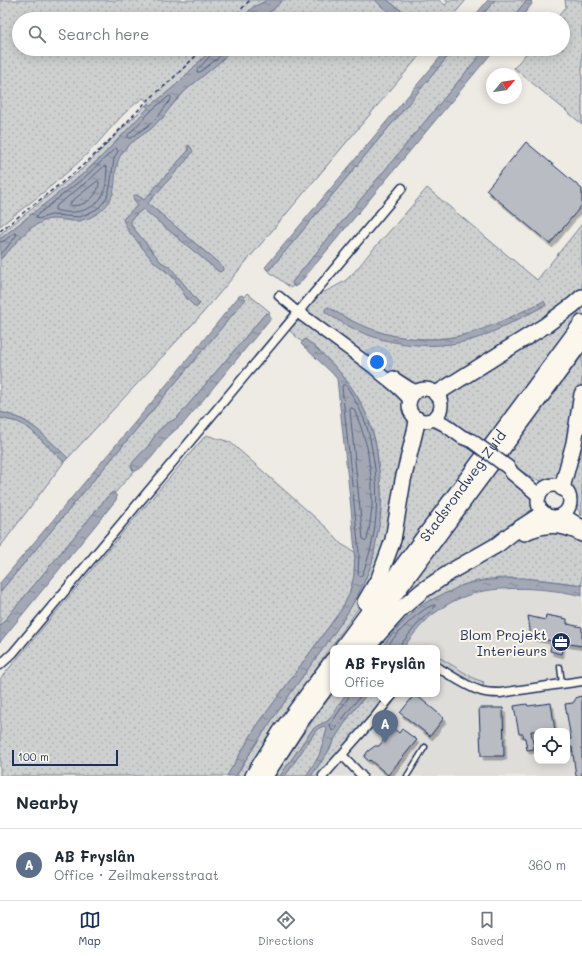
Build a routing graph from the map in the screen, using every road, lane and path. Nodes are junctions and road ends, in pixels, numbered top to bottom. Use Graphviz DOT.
graph roads {
  1 [pos="250,0"];
  2 [pos="239,12"];
  3 [pos="196,56"];
  4 [pos="402,188"];
  5 [pos="0,231"];
  6 [pos="279,296"];
  7 [pos="582,297"];
  8 [pos="298,312"];
  9 [pos="582,323"];
  10 [pos="582,342"];
  11 [pos="436,394"];
  12 [pos="582,394"];
  13 [pos="413,396"];
  14 [pos="437,414"];
  15 [pos="416,419"];
  16 [pos="562,488"];
  17 [pos="542,492"];
  18 [pos="566,510"];
  19 [pos="543,513"];
  20 [pos="582,518"];
  21 [pos="582,527"];
  22 [pos="582,534"];
  23 [pos="497,545"];
  24 [pos="336,645"];
  25 [pos="344,645"];
  26 [pos="357,645"];
  27 [pos="369,645"];
  28 [pos="330,653"];
  29 [pos="330,664"];
  30 [pos="0,665"];
  31 [pos="560,667"];
  32 [pos="440,669"];
  33 [pos="582,681"];
  34 [pos="330,682"];
  35 [pos="562,684"];
  36 [pos="330,692"];
  37 [pos="306,696"];
  38 [pos="391,697"];
  39 [pos="306,714"];
  40 [pos="425,747"];
  41 [pos="342,755"];
  42 [pos="253,776"];
  43 [pos="265,776"];
  44 [pos="323,776"];
  45 [pos="362,776"];
  46 [pos="407,776"];
  1 -- 2 [label="path"];
  3 -- 5 [label="path"];
  4 -- 8 [label="street"];
  6 -- 8 [label="street"];
  7 -- 11 [label="highway"];
  8 -- 13 [label="street"];
  8 -- 30 [label="street"];
  9 -- 25 [label="highway, Stadsrondweg-Zuid"];
  10 -- 26 [label="highway, Stadsrondweg-Zuid"];
  11 -- 13 [label="main road"];
  11 -- 14 [label="main road"];
  12 -- 16 [label="highway"];
  13 -- 15 [label="main road"];
  14 -- 15 [label="main road"];
  14 -- 17 [label="main road, bridge"];
  15 -- 24 [label="highway"];
  16 -- 17 [label="main road"];
  16 -- 18 [label="main road"];
  17 -- 19 [label="main road"];
  18 -- 19 [label="main road"];
  18 -- 20 [label="main road"];
  18 -- 21 [label="main road"];
  19 -- 23 [label="highway"];
  22 -- 23 [label="highway"];
  23 -- 27 [label="highway"];
  28 -- 37 [label="highway"];
  29 -- 37 [label="highway"];
  31 -- 35 [label="lane"];
  32 -- 35 [label="street"];
  33 -- 35 [label="street"];
  34 -- 39 [label="highway"];
  36 -- 39 [label="highway"];
  37 -- 42 [label="highway"];
  38 -- 41 [label="street"];
  39 -- 43 [label="highway"];
  40 -- 46 [label="lane"];
  41 -- 44 [label="street"];
  41 -- 45 [label="street"];
}
